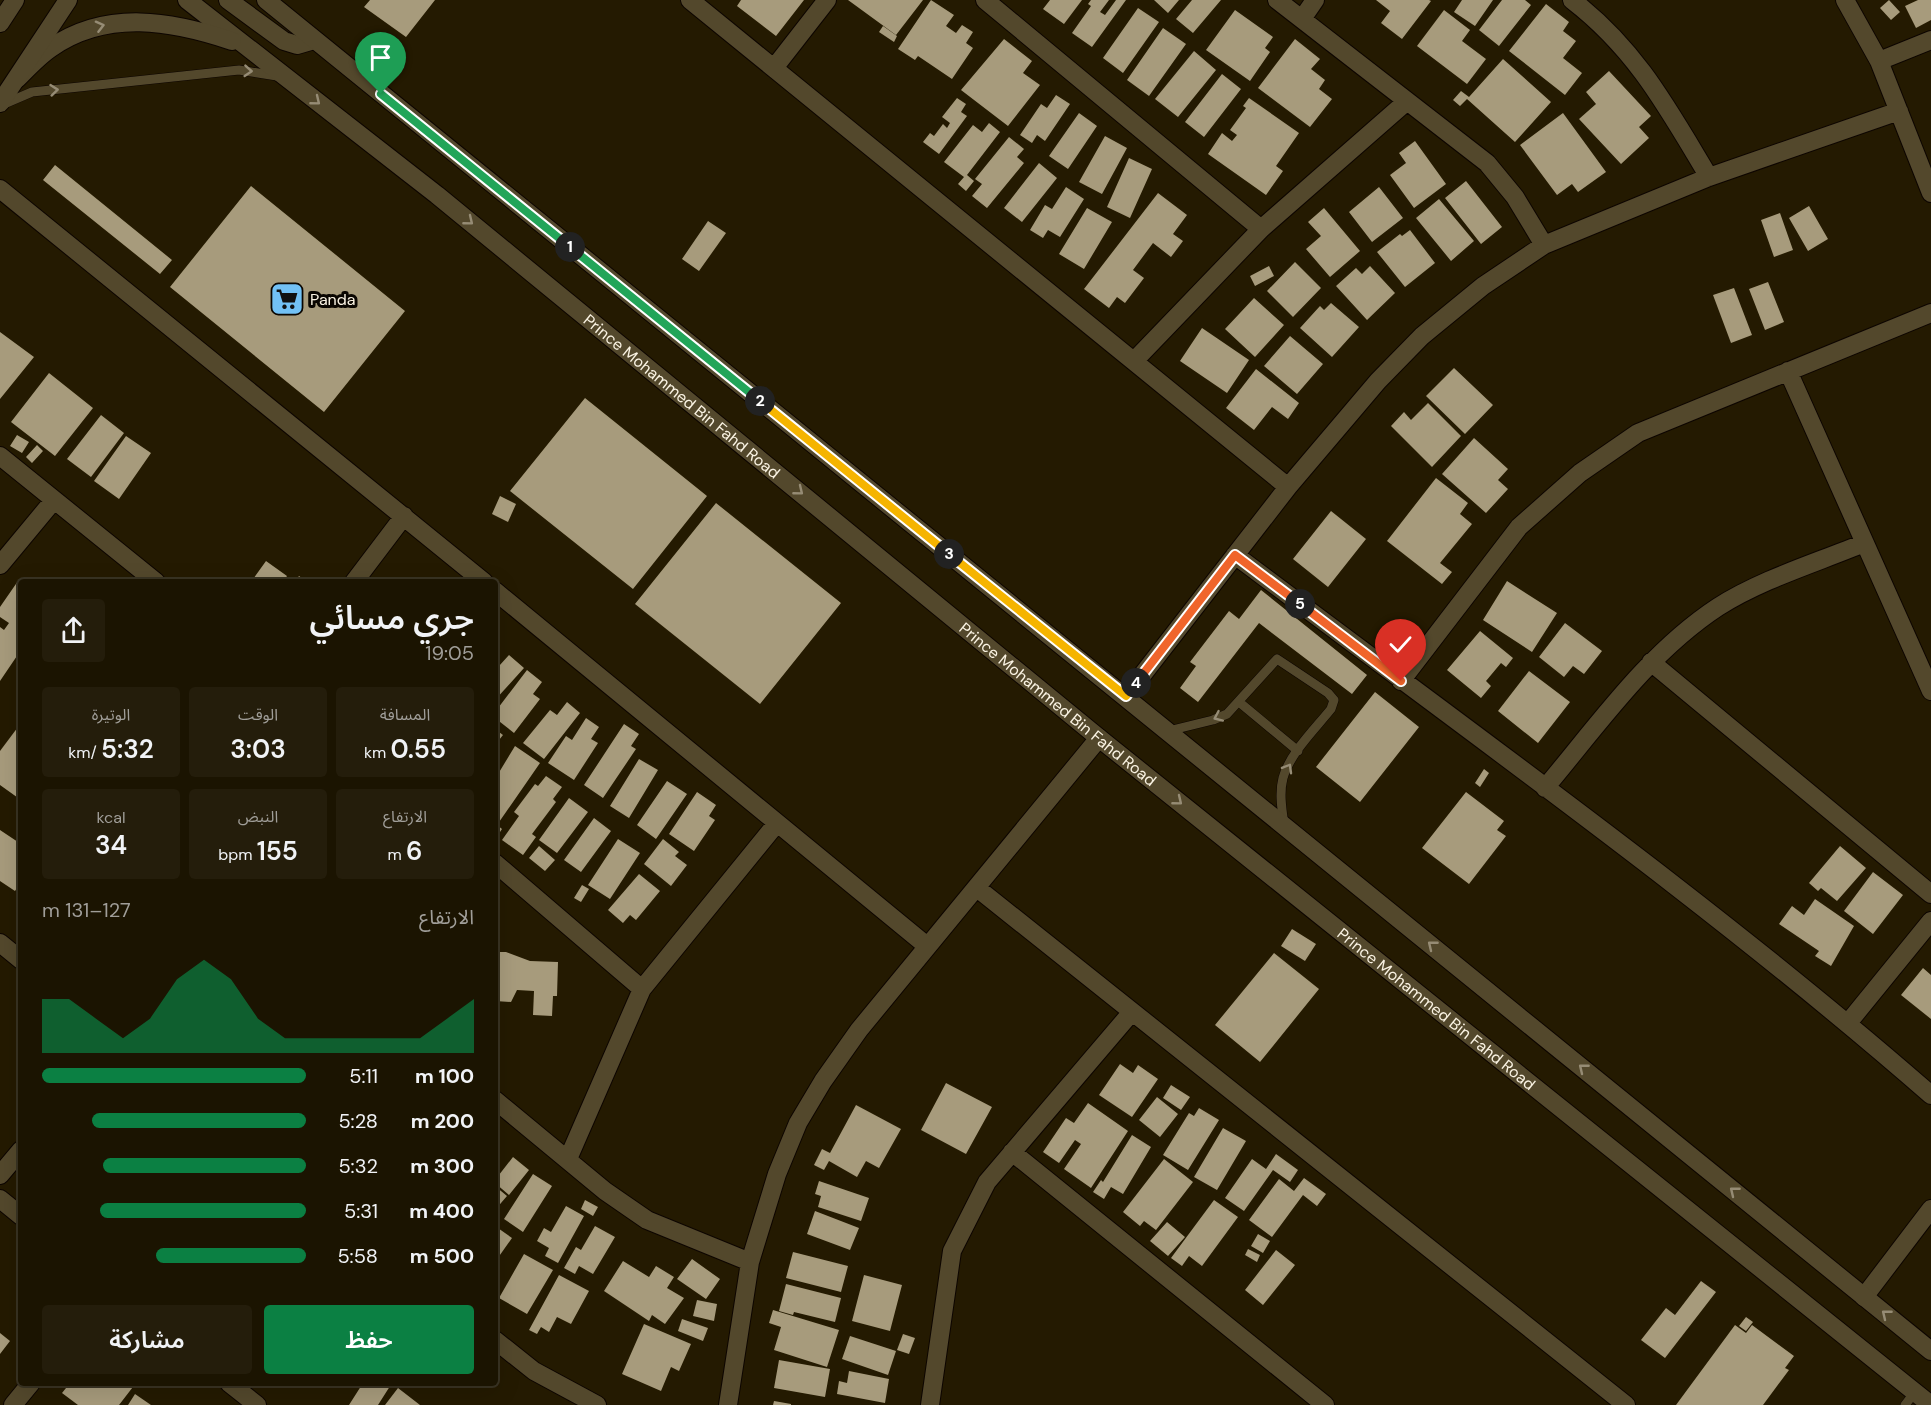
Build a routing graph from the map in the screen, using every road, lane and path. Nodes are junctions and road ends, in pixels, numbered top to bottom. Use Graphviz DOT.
graph roads {
  1 [pos="15,0"];
  2 [pos="68,0"];
  3 [pos="188,0"];
  4 [pos="228,0"];
  5 [pos="266,0"];
  6 [pos="690,0"];
  7 [pos="827,0"];
  8 [pos="985,0"];
  9 [pos="1277,0"];
  10 [pos="1315,0"];
  11 [pos="1572,0"];
  12 [pos="1845,0"];
  13 [pos="277,7"];
  14 [pos="1302,20"];
  15 [pos="0,23"];
  16 [pos="314,40"];
  17 [pos="1931,40"];
  18 [pos="245,46"];
  19 [pos="1879,62"];
  20 [pos="774,68"];
  21 [pos="17,78"];
  22 [pos="292,83"];
  23 [pos="1406,102"];
  24 [pos="0,103"];
  25 [pos="0,108"];
  26 [pos="1899,111"];
  27 [pos="1709,177"];
  28 [pos="0,189"];
  29 [pos="1931,193"];
  30 [pos="1261,229"];
  31 [pos="1545,245"];
  32 [pos="1931,313"];
  33 [pos="1135,360"];
  34 [pos="1788,371"];
  35 [pos="0,456"];
  36 [pos="1288,488"];
  37 [pos="54,500"];
  38 [pos="404,516"];
  39 [pos="1864,543"];
  40 [pos="1235,555"];
  41 [pos="0,565"];
  42 [pos="152,579"];
  43 [pos="356,579"];
  44 [pos="480,579"];
  45 [pos="498,593"];
  46 [pos="1651,662"];
  47 [pos="1401,681"];
  48 [pos="1931,691"];
  49 [pos="1126,696"];
  50 [pos="1239,702"];
  51 [pos="1168,731"];
  52 [pos="1099,738"];
  53 [pos="1298,751"];
  54 [pos="1545,788"];
  55 [pos="777,823"];
  56 [pos="1284,825"];
  57 [pos="498,866"];
  58 [pos="977,888"];
  59 [pos="1931,894"];
  60 [pos="1931,921"];
  61 [pos="0,943"];
  62 [pos="927,946"];
  63 [pos="18,958"];
  64 [pos="642,989"];
  65 [pos="1131,1012"];
  66 [pos="1848,1023"];
  67 [pos="1931,1095"];
  68 [pos="498,1102"];
  69 [pos="1012,1152"];
  70 [pos="18,1154"];
  71 [pos="568,1159"];
  72 [pos="0,1175"];
  73 [pos="0,1199"];
  74 [pos="1931,1209"];
  75 [pos="18,1214"];
  76 [pos="750,1262"];
  77 [pos="1864,1297"];
  78 [pos="498,1342"];
  79 [pos="1931,1351"];
  80 [pos="29,1386"];
  81 [pos="233,1386"];
  82 [pos="1910,1398"];
  83 [pos="13,1405"];
  84 [pos="257,1405"];
  85 [pos="597,1405"];
  86 [pos="728,1405"];
  87 [pos="930,1405"];
  88 [pos="1325,1405"];
  89 [pos="1626,1405"];
  90 [pos="1931,1405"];
  1 -- 15 [label="street"];
  2 -- 21 [label="street"];
  3 -- 18 [label="street, Prince Mohammed Bin Fahd Road"];
  4 -- 16 [label="street"];
  5 -- 13 [label="street"];
  6 -- 20 [label="street"];
  7 -- 20 [label="street"];
  8 -- 30 [label="street"];
  9 -- 14 [label="street"];
  10 -- 14 [label="street"];
  11 -- 27 [label="street"];
  12 -- 19 [label="street"];
  13 -- 16 [label="street"];
  14 -- 23 [label="street"];
  16 -- 49 [label="street"];
  17 -- 19 [label="street"];
  21 -- 18 [label="street, one-way"];
  18 -- 22 [label="street, Prince Mohammed Bin Fahd Road"];
  19 -- 26 [label="street"];
  20 -- 33 [label="street"];
  21 -- 24 [label="street"];
  25 -- 22 [label="lane, one-way"];
  22 -- 52 [label="street, Prince Mohammed Bin Fahd Road, one-way"];
  23 -- 30 [label="street"];
  23 -- 31 [label="street"];
  26 -- 27 [label="street"];
  26 -- 29 [label="street"];
  27 -- 31 [label="street"];
  28 -- 38 [label="street"];
  30 -- 33 [label="street"];
  31 -- 36 [label="street"];
  32 -- 34 [label="street"];
  33 -- 36 [label="street"];
  34 -- 39 [label="street"];
  34 -- 47 [label="street"];
  35 -- 37 [label="street"];
  36 -- 40 [label="street"];
  37 -- 41 [label="street"];
  37 -- 42 [label="street"];
  38 -- 43 [label="street"];
  38 -- 44 [label="street"];
  39 -- 46 [label="street"];
  39 -- 48 [label="street"];
  40 -- 47 [label="street"];
  40 -- 49 [label="street"];
  45 -- 55 [label="street"];
  46 -- 54 [label="street"];
  46 -- 59 [label="street"];
  47 -- 54 [label="street"];
  49 -- 51 [label="street"];
  50 -- 51 [label="lane, one-way"];
  50 -- 53 [label="lane"];
  50 -- 53 [label="lane"];
  51 -- 56 [label="street"];
  52 -- 58 [label="street"];
  52 -- 82 [label="street, Prince Mohammed Bin Fahd Road, one-way"];
  56 -- 53 [label="lane, one-way"];
  54 -- 66 [label="street"];
  55 -- 62 [label="street"];
  55 -- 64 [label="street"];
  77 -- 56 [label="street, one-way"];
  57 -- 64 [label="street"];
  58 -- 62 [label="street"];
  58 -- 65 [label="street"];
  60 -- 66 [label="street"];
  61 -- 63 [label="street"];
  62 -- 76 [label="street"];
  64 -- 71 [label="street"];
  65 -- 69 [label="street"];
  65 -- 89 [label="street"];
  66 -- 67 [label="street"];
  68 -- 71 [label="street"];
  69 -- 87 [label="street"];
  69 -- 88 [label="street"];
  70 -- 72 [label="street"];
  71 -- 76 [label="street"];
  73 -- 75 [label="street"];
  74 -- 77 [label="street"];
  76 -- 86 [label="street"];
  79 -- 77 [label="street, one-way"];
  78 -- 85 [label="street"];
  80 -- 83 [label="street"];
  81 -- 84 [label="street"];
  82 -- 90 [label="street, Prince Mohammed Bin Fahd Road"];
}
